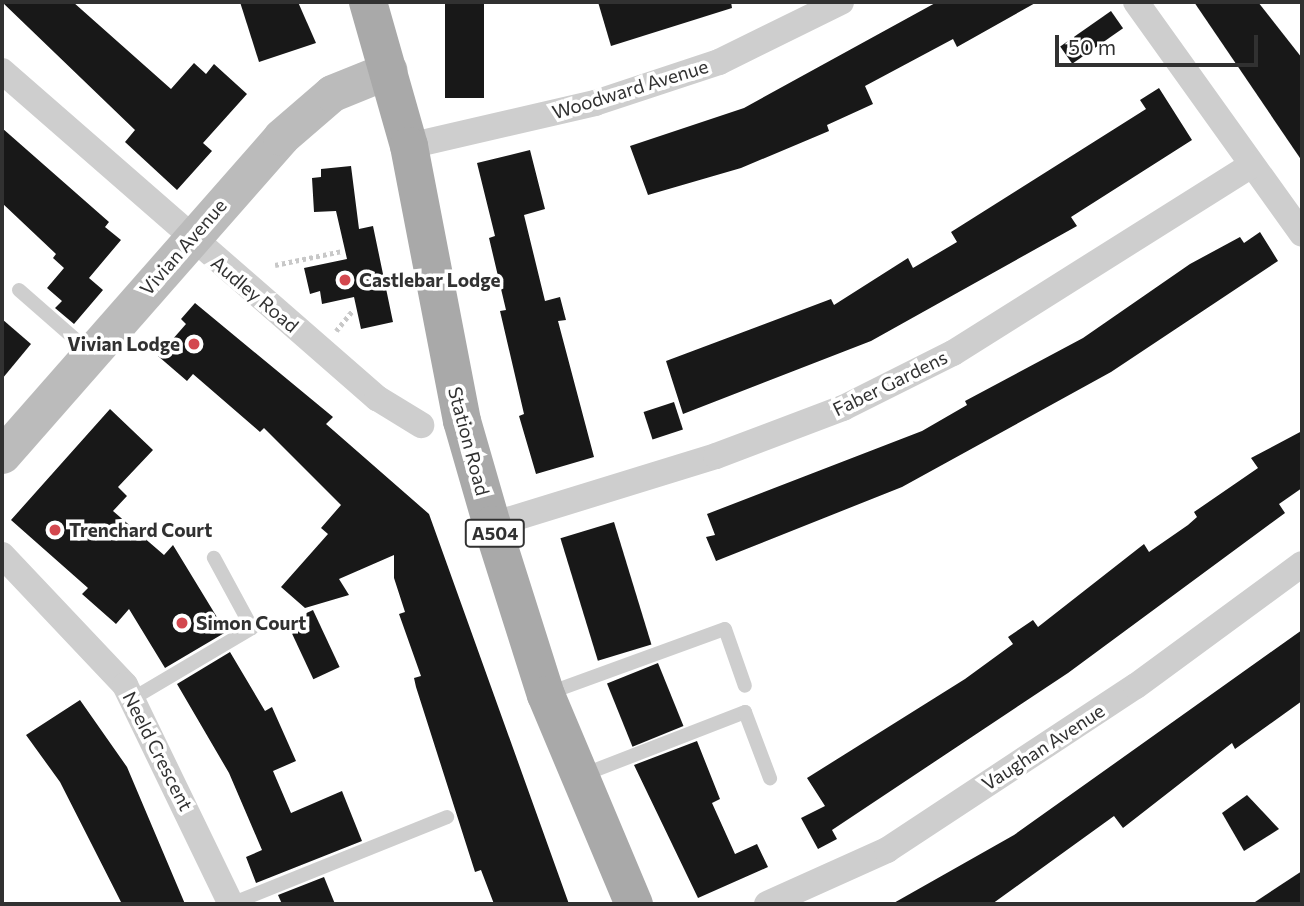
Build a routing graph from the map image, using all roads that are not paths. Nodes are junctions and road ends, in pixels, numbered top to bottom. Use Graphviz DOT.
graph roads {
  1 [pos="369,2"];
  2 [pos="841,2"];
  3 [pos="1136,2"];
  4 [pos="389,70"];
  5 [pos="2,71"];
  6 [pos="409,146"];
  7 [pos="1252,165"];
  8 [pos="1302,234"];
  9 [pos="190,239"];
  10 [pos="19,290"];
  11 [pos="91,353"];
  12 [pos="421,425"];
  13 [pos="2,455"];
  14 [pos="492,525"];
  15 [pos="2,555"];
  16 [pos="214,558"];
  17 [pos="1302,564"];
  18 [pos="745,686"];
  19 [pos="546,695"];
  20 [pos="132,699"];
  21 [pos="579,777"];
  22 [pos="770,778"];
  23 [pos="447,817"];
  24 [pos="231,904"];
  25 [pos="634,904"];
  26 [pos="767,904"];
  1 -- 4 [label="main road, Station Road / A504"];
  2 -- 6 [label="street, Woodward Avenue"];
  3 -- 7 [label="street"];
  4 -- 6 [label="main road, Station Road / A504"];
  4 -- 9 [label="street, Vivian Avenue"];
  5 -- 9 [label="street, Audley Road"];
  6 -- 14 [label="main road, Station Road / A504"];
  7 -- 8 [label="street"];
  7 -- 14 [label="street, Faber Gardens"];
  9 -- 11 [label="street, Vivian Avenue"];
  9 -- 12 [label="street, Audley Road"];
  10 -- 11 [label="lane"];
  11 -- 13 [label="street, Vivian Avenue"];
  14 -- 19 [label="main road, Station Road / A504"];
  15 -- 20 [label="street, Neeld Crescent"];
  16 -- 20 [label="lane"];
  17 -- 26 [label="street, Vaughan Avenue"];
  18 -- 19 [label="lane"];
  19 -- 21 [label="main road, Station Road / A504"];
  20 -- 24 [label="street, Neeld Crescent"];
  21 -- 22 [label="lane"];
  21 -- 25 [label="main road, Station Road / A504"];
  23 -- 24 [label="lane"];
}
